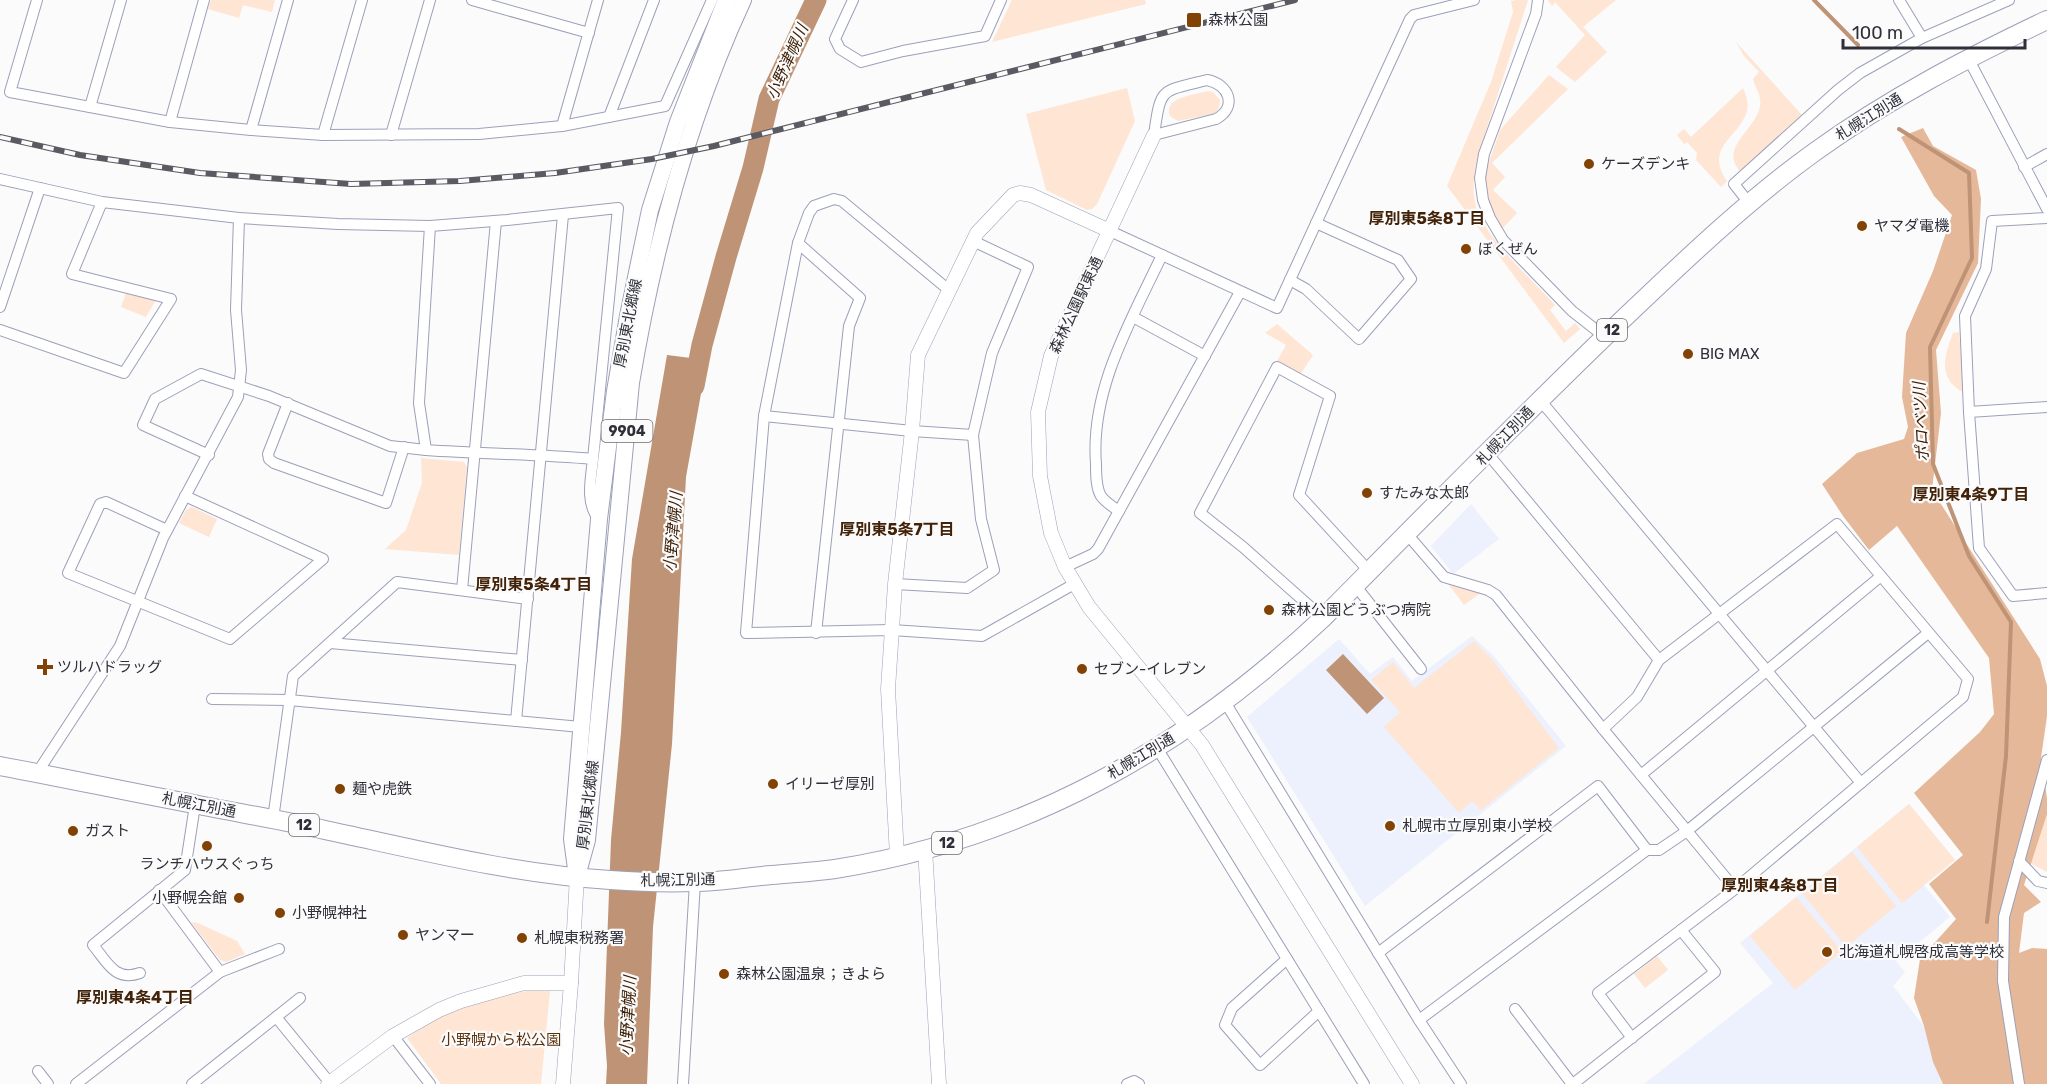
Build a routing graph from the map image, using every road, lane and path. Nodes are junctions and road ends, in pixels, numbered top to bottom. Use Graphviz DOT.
graph roads {
  1 [pos="37,0"];
  2 [pos="121,0"];
  3 [pos="204,0"];
  4 [pos="288,0"];
  5 [pos="362,0"];
  6 [pos="430,0"];
  7 [pos="472,0"];
  8 [pos="598,0"];
  9 [pos="654,0"];
  10 [pos="712,0"];
  11 [pos="726,0"];
  12 [pos="743,0"];
  13 [pos="853,0"];
  14 [pos="1001,0"];
  15 [pos="1474,0"];
  16 [pos="1538,0"];
  17 [pos="1899,0"];
  18 [pos="2009,0"];
  19 [pos="2047,20"];
  20 [pos="589,33"];
  21 [pos="1922,38"];
  22 [pos="1968,58"];
  23 [pos="90,107"];
  24 [pos="609,117"];
  25 [pos="170,122"];
  26 [pos="562,126"];
  27 [pos="251,130"];
  28 [pos="323,135"];
  29 [pos="392,135"];
  30 [pos="1154,135"];
  31 [pos="2047,154"];
  32 [pos="2024,167"];
  33 [pos="0,179"];
  34 [pos="40,188"];
  35 [pos="102,202"];
  36 [pos="1749,203"];
  37 [pos="2047,209"];
  38 [pos="563,215"];
  39 [pos="239,218"];
  40 [pos="2047,218"];
  41 [pos="496,221"];
  42 [pos="1316,223"];
  43 [pos="430,226"];
  44 [pos="1110,231"];
  45 [pos="973,241"];
  46 [pos="798,243"];
  47 [pos="1162,255"];
  48 [pos="1290,280"];
  49 [pos="950,291"];
  50 [pos="1240,292"];
  51 [pos="0,307"];
  52 [pos="1133,318"];
  53 [pos="0,330"];
  54 [pos="1605,337"];
  55 [pos="1205,356"];
  56 [pos="241,387"];
  57 [pos="1540,400"];
  58 [pos="288,403"];
  59 [pos="2047,407"];
  60 [pos="1969,412"];
  61 [pos="764,416"];
  62 [pos="837,423"];
  63 [pos="912,431"];
  64 [pos="973,435"];
  65 [pos="404,447"];
  66 [pos="426,450"];
  67 [pos="208,454"];
  68 [pos="475,454"];
  69 [pos="1488,454"];
  70 [pos="542,455"];
  71 [pos="593,459"];
  72 [pos="185,496"];
  73 [pos="1119,511"];
  74 [pos="600,519"];
  75 [pos="167,530"];
  76 [pos="1407,534"];
  77 [pos="1065,567"];
  78 [pos="1369,571"];
  79 [pos="1881,576"];
  80 [pos="1076,583"];
  81 [pos="896,584"];
  82 [pos="1355,585"];
  83 [pos="462,590"];
  84 [pos="2047,593"];
  85 [pos="528,599"];
  86 [pos="138,602"];
  87 [pos="1719,615"];
  88 [pos="1323,618"];
  89 [pos="892,630"];
  90 [pos="816,633"];
  91 [pos="1928,633"];
  92 [pos="330,643"];
  93 [pos="522,660"];
  94 [pos="1659,660"];
  95 [pos="1421,669"];
  96 [pos="1767,671"];
  97 [pos="212,699"];
  98 [pos="289,700"];
  99 [pos="1225,702"];
  100 [pos="516,721"];
  101 [pos="581,727"];
  102 [pos="1189,727"];
  103 [pos="1814,727"];
  104 [pos="1603,729"];
  105 [pos="1157,748"];
  106 [pos="2047,760"];
  107 [pos="0,766"];
  108 [pos="37,773"];
  109 [pos="1641,775"];
  110 [pos="1861,783"];
  111 [pos="195,805"];
  112 [pos="273,819"];
  113 [pos="1688,831"];
  114 [pos="925,849"];
  115 [pos="1647,850"];
  116 [pos="897,856"];
  117 [pos="2019,861"];
  118 [pos="577,876"];
  119 [pos="688,882"];
  120 [pos="2047,883"];
  121 [pos="1735,889"];
  122 [pos="159,890"];
  123 [pos="1681,930"];
  124 [pos="279,949"];
  125 [pos="1378,953"];
  126 [pos="1287,959"];
  127 [pos="220,972"];
  128 [pos="140,973"];
  129 [pos="571,983"];
  130 [pos="300,998"];
  131 [pos="1515,1009"];
  132 [pos="1319,1011"];
  133 [pos="276,1017"];
  134 [pos="1419,1020"];
  135 [pos="393,1036"];
  136 [pos="1632,1038"];
  137 [pos="38,1071"];
  138 [pos="424,1082"];
  139 [pos="329,1083"];
  140 [pos="686,1083"];
  141 [pos="48,1084"];
  142 [pos="76,1084"];
  143 [pos="192,1084"];
  144 [pos="563,1084"];
  145 [pos="939,1084"];
  146 [pos="1127,1084"];
  147 [pos="1139,1084"];
  148 [pos="1364,1084"];
  149 [pos="1412,1084"];
  150 [pos="1461,1084"];
  151 [pos="1572,1084"];
  152 [pos="2019,1084"];
  1 -- 23 [label="street"];
  2 -- 23 [label="street"];
  3 -- 25 [label="street"];
  4 -- 27 [label="street"];
  5 -- 28 [label="street"];
  6 -- 29 [label="street"];
  7 -- 20 [label="street"];
  8 -- 20 [label="street"];
  9 -- 24 [label="street"];
  10 -- 24 [label="street"];
  11 -- 74 [label="main road, 厚別東北郷線 / 9904"];
  12 -- 118 [label="main road, 厚別東北郷線 / 9904"];
  13 -- 14 [label="street"];
  15 -- 42 [label="street"];
  16 -- 54 [label="street"];
  17 -- 21 [label="street"];
  18 -- 21 [label="street"];
  19 -- 22 [label="highway, 札幌江別通 / 12"];
  20 -- 26 [label="street"];
  21 -- 36 [label="street"];
  22 -- 32 [label="street"];
  22 -- 36 [label="highway, 札幌江別通 / 12"];
  23 -- 25 [label="street"];
  24 -- 26 [label="street"];
  25 -- 27 [label="street"];
  26 -- 29 [label="street"];
  27 -- 28 [label="street"];
  28 -- 29 [label="street"];
  30 -- 30 [label="street"];
  30 -- 44 [label="street, 森林公園駅東通"];
  31 -- 32 [label="street"];
  32 -- 37 [label="street"];
  33 -- 34 [label="street"];
  34 -- 35 [label="street"];
  34 -- 51 [label="street"];
  35 -- 39 [label="street"];
  35 -- 53 [label="street"];
  36 -- 54 [label="highway, 札幌江別通 / 12"];
  38 -- 41 [label="street"];
  38 -- 70 [label="street"];
  38 -- 71 [label="street"];
  39 -- 43 [label="street"];
  39 -- 56 [label="street"];
  40 -- 60 [label="street"];
  41 -- 43 [label="street"];
  41 -- 68 [label="street"];
  42 -- 48 [label="street"];
  42 -- 48 [label="street"];
  43 -- 66 [label="street"];
  44 -- 45 [label="street"];
  44 -- 47 [label="street"];
  44 -- 77 [label="street, 森林公園駅東通"];
  45 -- 49 [label="street"];
  45 -- 64 [label="street"];
  46 -- 49 [label="street"];
  46 -- 61 [label="street"];
  46 -- 62 [label="street"];
  47 -- 50 [label="street"];
  47 -- 52 [label="street"];
  48 -- 50 [label="street"];
  49 -- 63 [label="street"];
  50 -- 55 [label="street"];
  52 -- 55 [label="street"];
  52 -- 73 [label="street"];
  54 -- 57 [label="highway, 札幌江別通 / 12"];
  55 -- 73 [label="street"];
  56 -- 58 [label="street"];
  56 -- 67 [label="street"];
  56 -- 67 [label="street"];
  57 -- 69 [label="highway, 札幌江別通 / 12"];
  57 -- 87 [label="street"];
  58 -- 65 [label="street"];
  58 -- 65 [label="street"];
  59 -- 60 [label="street"];
  60 -- 84 [label="street"];
  61 -- 62 [label="street"];
  61 -- 90 [label="street"];
  62 -- 63 [label="street"];
  62 -- 90 [label="street"];
  63 -- 64 [label="street"];
  63 -- 81 [label="street"];
  64 -- 81 [label="street"];
  65 -- 66 [label="street"];
  66 -- 68 [label="street"];
  67 -- 72 [label="street"];
  68 -- 70 [label="street"];
  68 -- 83 [label="street"];
  69 -- 76 [label="highway, 札幌江別通 / 12"];
  69 -- 94 [label="street"];
  70 -- 71 [label="street"];
  70 -- 85 [label="street"];
  71 -- 74 [label="street"];
  72 -- 75 [label="street"];
  72 -- 86 [label="street"];
  73 -- 77 [label="street"];
  74 -- 101 [label="main road, 厚別東北郷線 / 9904"];
  75 -- 86 [label="street"];
  75 -- 86 [label="street"];
  76 -- 78 [label="highway, 札幌江別通 / 12"];
  76 -- 104 [label="street"];
  77 -- 80 [label="street, 森林公園駅東通"];
  78 -- 82 [label="highway, 札幌江別通 / 12"];
  78 -- 88 [label="street"];
  79 -- 87 [label="street"];
  79 -- 91 [label="street"];
  79 -- 96 [label="street"];
  80 -- 89 [label="street"];
  80 -- 102 [label="street, 森林公園駅東通"];
  81 -- 89 [label="street"];
  82 -- 88 [label="highway, 札幌江別通 / 12"];
  82 -- 95 [label="street"];
  83 -- 85 [label="street"];
  83 -- 92 [label="street"];
  85 -- 93 [label="street"];
  86 -- 108 [label="street"];
  87 -- 94 [label="street"];
  87 -- 96 [label="street"];
  88 -- 99 [label="highway, 札幌江別通 / 12"];
  89 -- 90 [label="street"];
  89 -- 116 [label="street"];
  91 -- 103 [label="street"];
  91 -- 110 [label="street"];
  92 -- 93 [label="street"];
  92 -- 98 [label="street"];
  93 -- 100 [label="street"];
  94 -- 104 [label="street"];
  96 -- 103 [label="street"];
  96 -- 109 [label="street"];
  97 -- 98 [label="street"];
  98 -- 100 [label="street"];
  98 -- 112 [label="street"];
  99 -- 102 [label="highway, 札幌江別通 / 12"];
  99 -- 125 [label="street"];
  100 -- 101 [label="street"];
  101 -- 118 [label="main road, 厚別東北郷線 / 9904"];
  102 -- 105 [label="highway, 札幌江別通 / 12"];
  102 -- 149 [label="street, 森林公園駅東通"];
  103 -- 110 [label="street"];
  103 -- 113 [label="street"];
  104 -- 109 [label="street"];
  105 -- 114 [label="highway, 札幌江別通 / 12"];
  105 -- 126 [label="street"];
  106 -- 117 [label="street"];
  107 -- 108 [label="highway, 札幌江別通 / 12"];
  108 -- 111 [label="highway, 札幌江別通 / 12"];
  109 -- 113 [label="street"];
  110 -- 121 [label="street"];
  111 -- 112 [label="highway, 札幌江別通 / 12"];
  111 -- 122 [label="street"];
  112 -- 118 [label="highway, 札幌江別通 / 12"];
  113 -- 115 [label="street"];
  113 -- 121 [label="street"];
  114 -- 116 [label="highway, 札幌江別通 / 12"];
  114 -- 145 [label="street"];
  115 -- 125 [label="street"];
  115 -- 134 [label="street"];
  116 -- 119 [label="highway, 札幌江別通 / 12"];
  117 -- 120 [label="street"];
  117 -- 152 [label="street"];
  118 -- 119 [label="highway, 札幌江別通 / 12"];
  118 -- 129 [label="street"];
  119 -- 140 [label="street"];
  121 -- 123 [label="street"];
  122 -- 127 [label="street"];
  122 -- 128 [label="street"];
  123 -- 136 [label="street"];
  123 -- 136 [label="street"];
  124 -- 127 [label="street"];
  125 -- 134 [label="street"];
  126 -- 132 [label="street"];
  126 -- 132 [label="street"];
  127 -- 142 [label="street"];
  129 -- 135 [label="street"];
  129 -- 144 [label="street"];
  130 -- 133 [label="street"];
  131 -- 151 [label="street"];
  132 -- 148 [label="street"];
  133 -- 139 [label="street"];
  133 -- 143 [label="street"];
  134 -- 150 [label="street"];
  135 -- 138 [label="street"];
  135 -- 139 [label="street"];
  136 -- 151 [label="street"];
  137 -- 141 [label="street"];
  146 -- 147 [label="street"];
}
